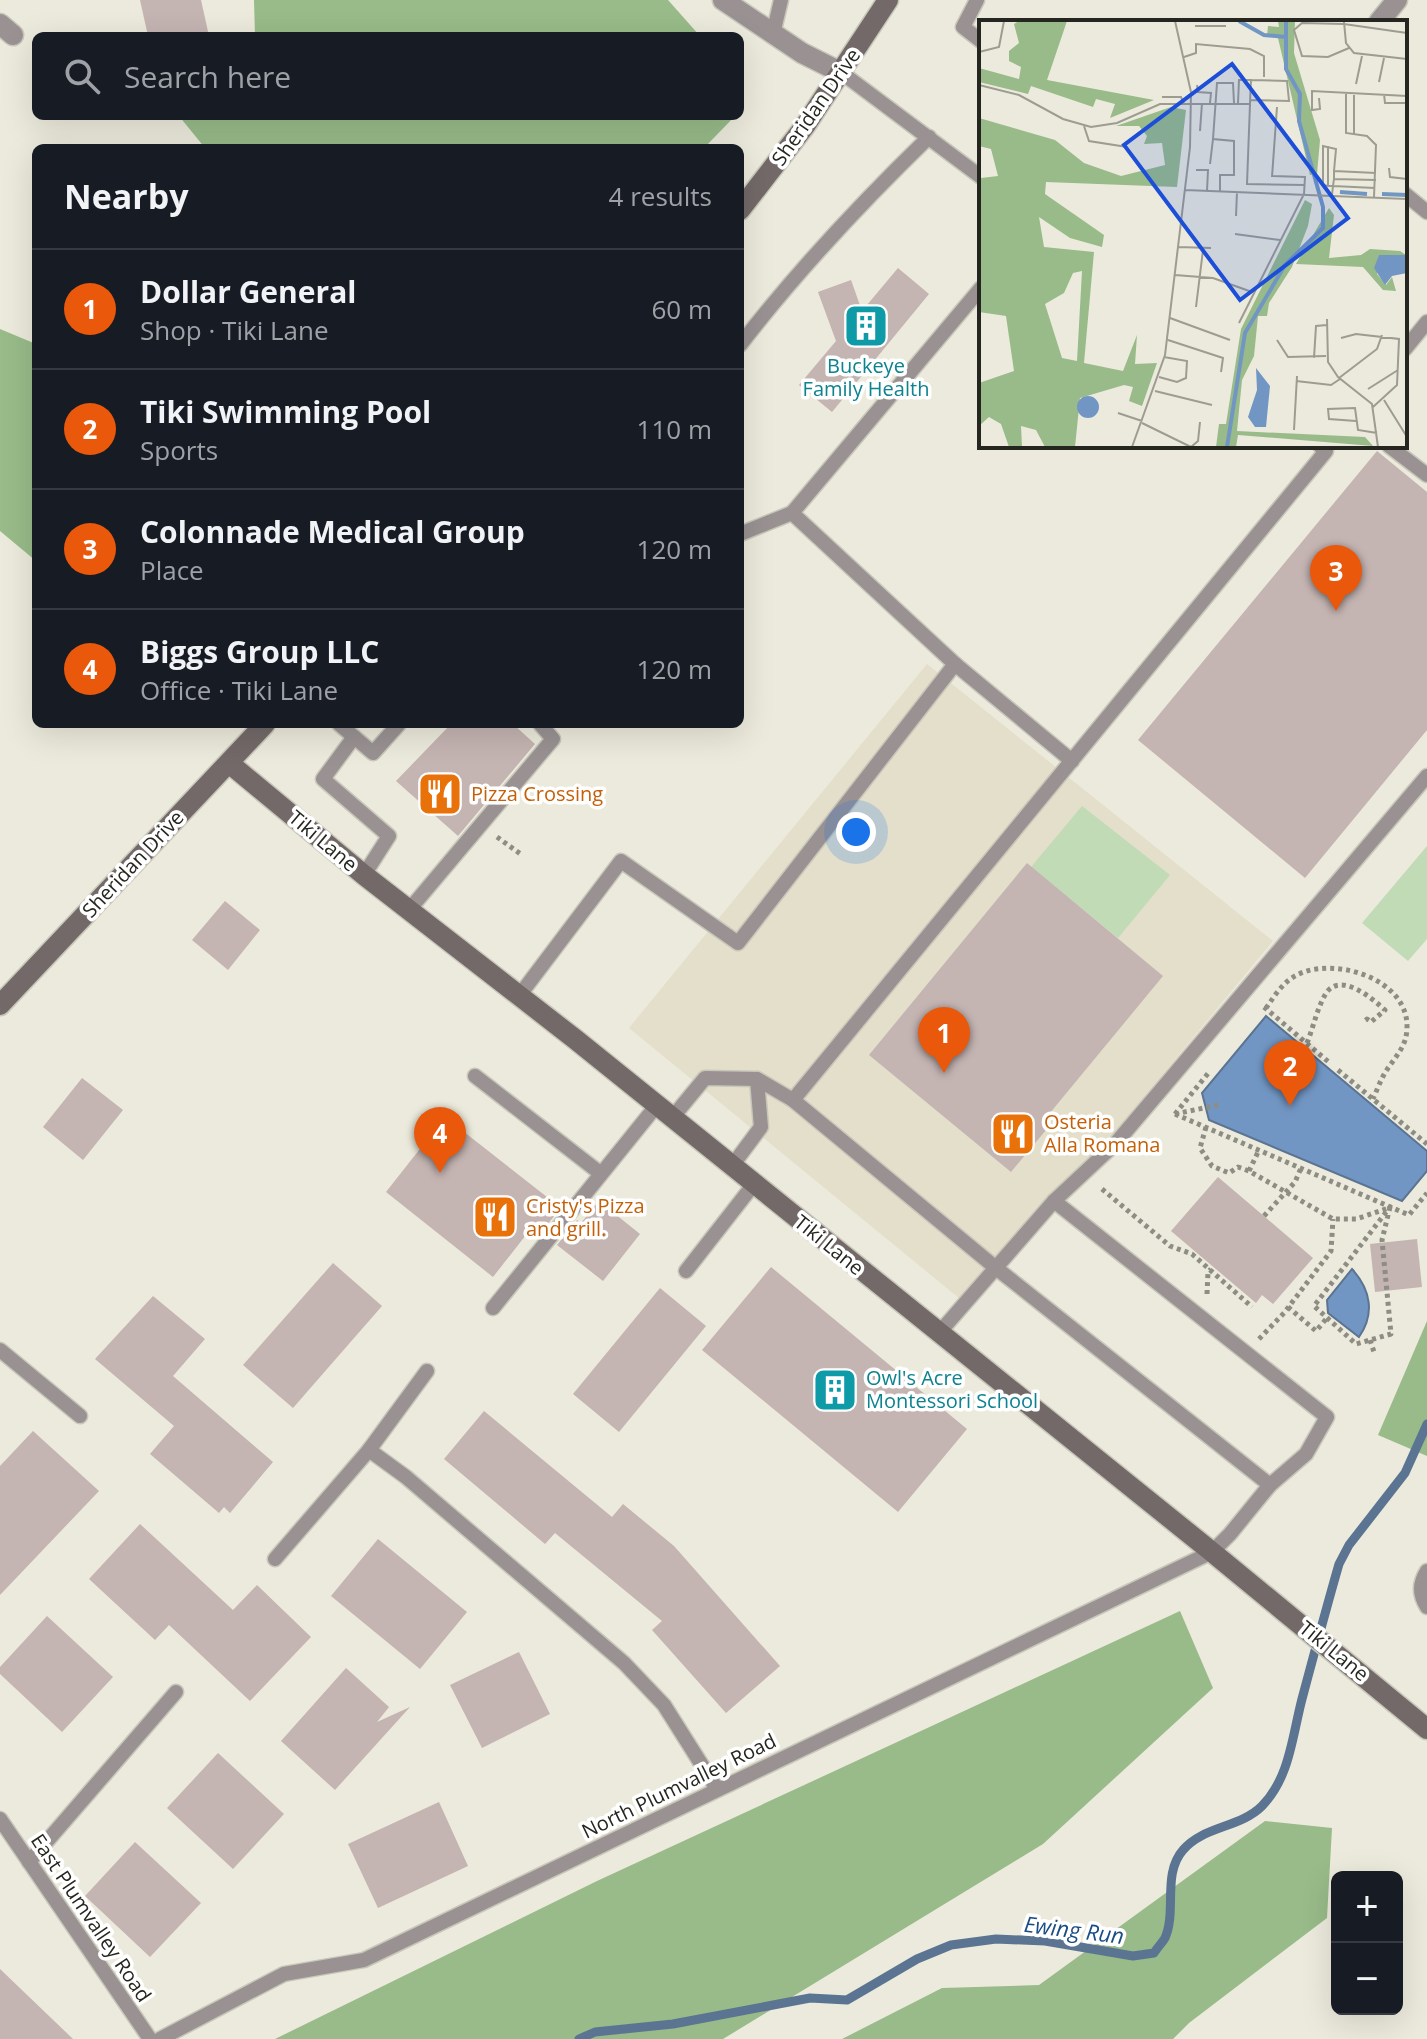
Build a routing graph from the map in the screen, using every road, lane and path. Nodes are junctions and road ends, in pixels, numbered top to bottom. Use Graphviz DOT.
graph roads {
  1 [pos="723,0"];
  2 [pos="781,0"];
  3 [pos="888,0"];
  4 [pos="977,0"];
  5 [pos="1397,0"];
  6 [pos="1381,20"];
  7 [pos="773,34"];
  8 [pos="979,39"];
  9 [pos="842,73"];
  10 [pos="929,137"];
  11 [pos="979,175"];
  12 [pos="1407,196"];
  13 [pos="744,205"];
  14 [pos="1427,212"];
  15 [pos="979,290"];
  16 [pos="1427,322"];
  17 [pos="744,340"];
  18 [pos="1407,347"];
  19 [pos="1325,448"];
  20 [pos="1392,448"];
  21 [pos="1427,475"];
  22 [pos="792,513"];
  23 [pos="744,532"];
  24 [pos="955,664"];
  25 [pos="261,728"];
  26 [pos="344,728"];
  27 [pos="395,728"];
  28 [pos="543,728"];
  29 [pos="354,737"];
  30 [pos="1072,761"];
  31 [pos="229,763"];
  32 [pos="1427,776"];
  33 [pos="480,826"];
  34 [pos="522,855"];
  35 [pos="364,875"];
  36 [pos="409,910"];
  37 [pos="519,996"];
  38 [pos="0,1005"];
  39 [pos="1363,1023"];
  40 [pos="1307,1043"];
  41 [pos="1331,1064"];
  42 [pos="1214,1066"];
  43 [pos="1338,1070"];
  44 [pos="475,1076"];
  45 [pos="757,1079"];
  46 [pos="1373,1099"];
  47 [pos="793,1100"];
  48 [pos="1218,1105"];
  49 [pos="664,1111"];
  50 [pos="1175,1114"];
  51 [pos="1206,1127"];
  52 [pos="1427,1144"];
  53 [pos="1259,1150"];
  54 [pos="732,1166"];
  55 [pos="1301,1168"];
  56 [pos="1249,1171"];
  57 [pos="600,1173"];
  58 [pos="754,1184"];
  59 [pos="1102,1189"];
  60 [pos="1283,1192"];
  61 [pos="1427,1193"];
  62 [pos="1054,1201"];
  63 [pos="1390,1207"];
  64 [pos="1264,1216"];
  65 [pos="1333,1219"];
  66 [pos="996,1268"];
  67 [pos="686,1271"];
  68 [pos="1252,1307"];
  69 [pos="1288,1307"];
  70 [pos="493,1308"];
  71 [pos="1327,1318"];
  72 [pos="939,1333"];
  73 [pos="1370,1340"];
  74 [pos="0,1350"];
  75 [pos="1374,1352"];
  76 [pos="1245,1354"];
  77 [pos="427,1371"];
  78 [pos="80,1416"];
  79 [pos="369,1450"];
  80 [pos="1270,1485"];
  81 [pos="1212,1552"];
  82 [pos="275,1559"];
  83 [pos="1427,1571"];
  84 [pos="1427,1607"];
  85 [pos="176,1692"];
  86 [pos="1427,1729"];
  87 [pos="717,1789"];
  88 [pos="0,1819"];
  89 [pos="29,1862"];
  90 [pos="150,2039"];
  91 [pos="160,2039"];
  1 -- 7 [label="street"];
  2 -- 7 [label="lane"];
  3 -- 9 [label="street, Sheridan Drive"];
  4 -- 8 [label="lane"];
  5 -- 6 [label="street"];
  7 -- 9 [label="street"];
  9 -- 10 [label="lane"];
  9 -- 13 [label="street, Sheridan Drive"];
  10 -- 11 [label="lane"];
  10 -- 17 [label="lane"];
  12 -- 14 [label="lane"];
  15 -- 22 [label="lane"];
  16 -- 18 [label="lane"];
  19 -- 30 [label="lane"];
  20 -- 21 [label="lane"];
  22 -- 23 [label="lane"];
  22 -- 24 [label="lane"];
  24 -- 30 [label="lane"];
  24 -- 37 [label="lane"];
  25 -- 31 [label="street, Sheridan Drive"];
  26 -- 29 [label="lane"];
  27 -- 29 [label="lane"];
  28 -- 33 [label="lane"];
  29 -- 35 [label="lane"];
  30 -- 47 [label="lane"];
  31 -- 35 [label="street, Tiki Lane"];
  31 -- 38 [label="street, Sheridan Drive"];
  32 -- 62 [label="lane"];
  33 -- 34 [label="path"];
  33 -- 36 [label="lane"];
  35 -- 36 [label="street, Tiki Lane"];
  36 -- 37 [label="street, Tiki Lane"];
  37 -- 49 [label="street, Tiki Lane"];
  39 -- 40 [label="path"];
  40 -- 41 [label="path"];
  40 -- 46 [label="path"];
  42 -- 50 [label="path"];
  43 -- 46 [label="path"];
  44 -- 57 [label="lane"];
  45 -- 47 [label="lane"];
  45 -- 49 [label="lane"];
  45 -- 54 [label="lane"];
  46 -- 52 [label="path"];
  47 -- 66 [label="lane"];
  48 -- 50 [label="path"];
  49 -- 54 [label="street, Tiki Lane"];
  49 -- 57 [label="lane"];
  50 -- 51 [label="path"];
  51 -- 53 [label="path"];
  51 -- 56 [label="path"];
  53 -- 55 [label="path"];
  53 -- 56 [label="path"];
  54 -- 58 [label="street, Tiki Lane"];
  55 -- 60 [label="path"];
  55 -- 63 [label="path"];
  56 -- 60 [label="path"];
  57 -- 70 [label="lane"];
  58 -- 67 [label="lane"];
  58 -- 72 [label="street, Tiki Lane"];
  59 -- 68 [label="path"];
  60 -- 64 [label="path"];
  60 -- 65 [label="path"];
  61 -- 63 [label="path"];
  62 -- 66 [label="lane"];
  62 -- 76 [label="lane"];
  63 -- 65 [label="path"];
  63 -- 71 [label="path"];
  63 -- 73 [label="path"];
  65 -- 69 [label="path"];
  66 -- 72 [label="lane"];
  66 -- 80 [label="lane"];
  69 -- 71 [label="path"];
  69 -- 76 [label="path"];
  71 -- 73 [label="path"];
  72 -- 81 [label="street, Tiki Lane"];
  73 -- 75 [label="path"];
  74 -- 78 [label="lane"];
  76 -- 80 [label="lane"];
  77 -- 79 [label="lane"];
  79 -- 82 [label="lane"];
  79 -- 87 [label="lane"];
  80 -- 81 [label="lane"];
  81 -- 86 [label="street, Tiki Lane"];
  81 -- 87 [label="lane, North Plumvalley Road"];
  83 -- 84 [label="lane"];
  85 -- 89 [label="lane"];
  87 -- 91 [label="lane, North Plumvalley Road"];
  88 -- 89 [label="lane, East Plumvalley Road"];
  89 -- 90 [label="lane, East Plumvalley Road"];
}
